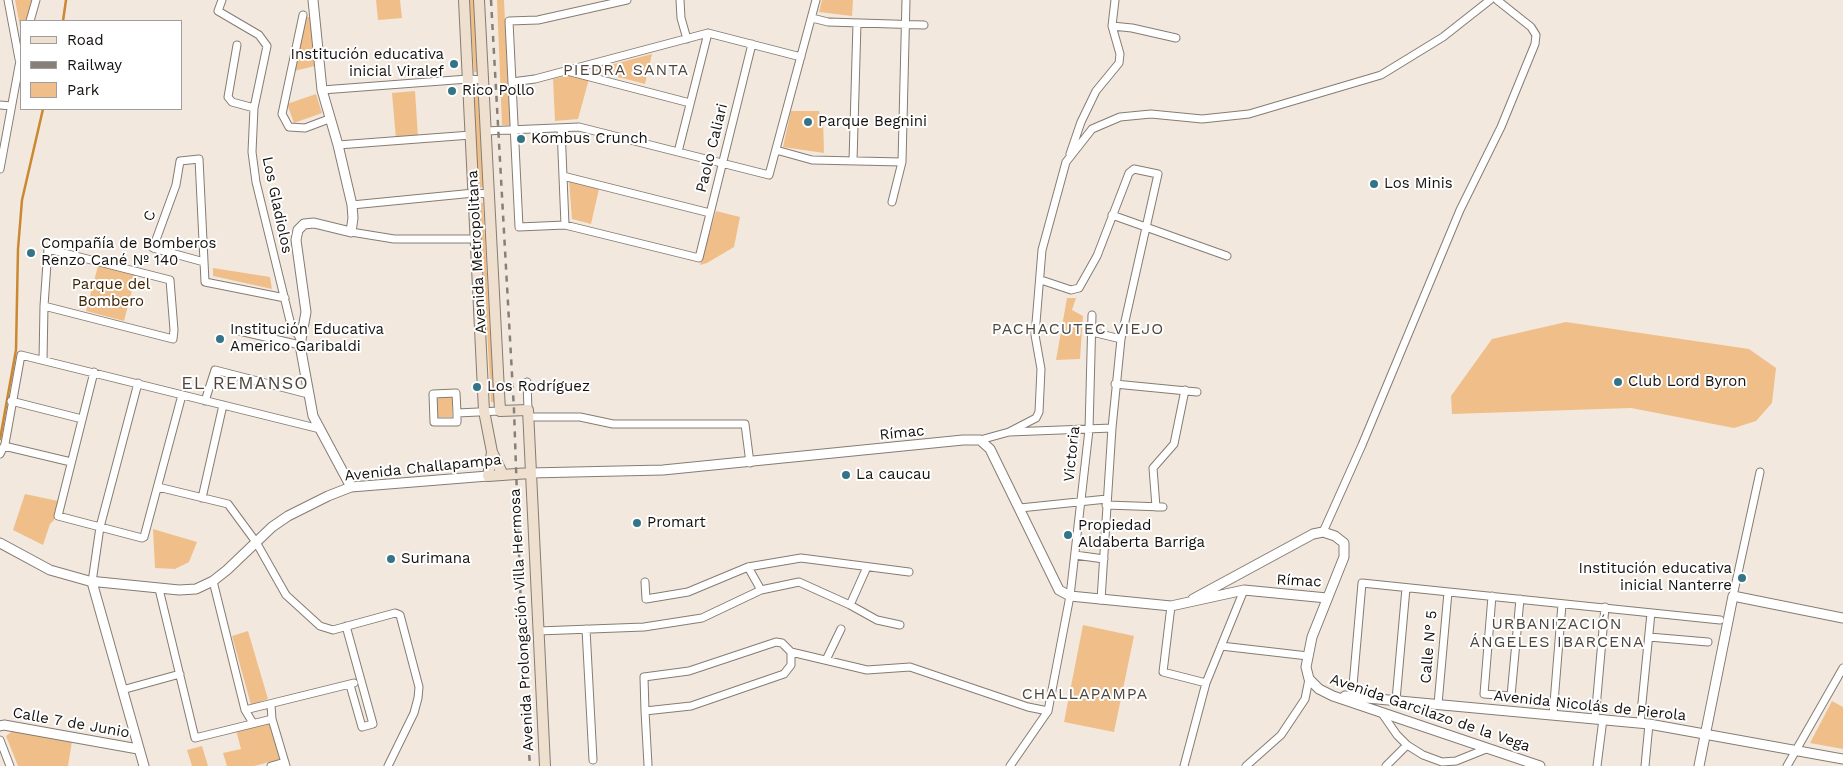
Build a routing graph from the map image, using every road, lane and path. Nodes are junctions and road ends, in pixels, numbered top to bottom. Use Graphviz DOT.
graph roads {
  1 [pos="8,0"];
  2 [pos="36,0"];
  3 [pos="222,0"];
  4 [pos="313,0"];
  5 [pos="464,0"];
  6 [pos="479,0"];
  7 [pos="582,0"];
  8 [pos="627,0"];
  9 [pos="680,0"];
  10 [pos="816,0"];
  11 [pos="906,0"];
  12 [pos="1115,0"];
  13 [pos="1490,0"];
  14 [pos="1497,0"];
  15 [pos="584,10"];
  16 [pos="302,15"];
  17 [pos="812,18"];
  18 [pos="30,20"];
  19 [pos="857,23"];
  20 [pos="905,25"];
  21 [pos="924,25"];
  22 [pos="1112,26"];
  23 [pos="708,33"];
  24 [pos="1176,38"];
  25 [pos="687,39"];
  26 [pos="752,44"];
  27 [pos="238,45"];
  28 [pos="801,57"];
  29 [pos="20,58"];
  30 [pos="567,70"];
  31 [pos="468,79"];
  32 [pos="483,80"];
  33 [pos="512,82"];
  34 [pos="322,90"];
  35 [pos="690,103"];
  36 [pos="0,105"];
  37 [pos="11,106"];
  38 [pos="254,108"];
  39 [pos="329,119"];
  40 [pos="561,128"];
  41 [pos="514,130"];
  42 [pos="486,131"];
  43 [pos="3,133"];
  44 [pos="471,135"];
  45 [pos="338,145"];
  46 [pos="776,150"];
  47 [pos="678,152"];
  48 [pos="1068,159"];
  49 [pos="853,161"];
  50 [pos="902,162"];
  51 [pos="722,163"];
  52 [pos="0,170"];
  53 [pos="563,176"];
  54 [pos="474,193"];
  55 [pos="489,194"];
  56 [pos="892,202"];
  57 [pos="352,205"];
  58 [pos="710,212"];
  59 [pos="1112,215"];
  60 [pos="564,225"];
  61 [pos="1146,228"];
  62 [pos="351,232"];
  63 [pos="476,239"];
  64 [pos="1227,256"];
  65 [pos="204,262"];
  66 [pos="1041,280"];
  67 [pos="285,298"];
  68 [pos="44,306"];
  69 [pos="1092,315"];
  70 [pos="236,330"];
  71 [pos="1092,332"];
  72 [pos="1121,339"];
  73 [pos="300,342"];
  74 [pos="43,360"];
  75 [pos="94,372"];
  76 [pos="527,382"];
  77 [pos="138,383"];
  78 [pos="1115,384"];
  79 [pos="1185,390"];
  80 [pos="1197,392"];
  81 [pos="308,394"];
  82 [pos="182,395"];
  83 [pos="11,401"];
  84 [pos="205,401"];
  85 [pos="223,406"];
  86 [pos="484,411"];
  87 [pos="500,411"];
  88 [pos="457,413"];
  89 [pos="528,414"];
  90 [pos="82,419"];
  91 [pos="1112,428"];
  92 [pos="320,429"];
  93 [pos="1089,430"];
  94 [pos="1009,432"];
  95 [pos="980,440"];
  96 [pos="4,446"];
  97 [pos="492,452"];
  98 [pos="0,454"];
  99 [pos="71,462"];
  100 [pos="750,462"];
  101 [pos="1760,472"];
  102 [pos="530,473"];
  103 [pos="503,475"];
  104 [pos="488,476"];
  105 [pos="158,487"];
  106 [pos="352,487"];
  107 [pos="202,498"];
  108 [pos="1081,501"];
  109 [pos="1106,502"];
  110 [pos="1020,508"];
  111 [pos="100,527"];
  112 [pos="1323,532"];
  113 [pos="256,542"];
  114 [pos="0,543"];
  115 [pos="1075,555"];
  116 [pos="1104,559"];
  117 [pos="748,567"];
  118 [pos="867,567"];
  119 [pos="909,572"];
  120 [pos="213,581"];
  121 [pos="92,582"];
  122 [pos="645,582"];
  123 [pos="159,588"];
  124 [pos="1406,588"];
  125 [pos="760,590"];
  126 [pos="1244,590"];
  127 [pos="1448,592"];
  128 [pos="1070,596"];
  129 [pos="1492,596"];
  130 [pos="1733,596"];
  131 [pos="1327,598"];
  132 [pos="1520,599"];
  133 [pos="1101,600"];
  134 [pos="1184,604"];
  135 [pos="1562,604"];
  136 [pos="850,605"];
  137 [pos="1171,606"];
  138 [pos="1606,607"];
  139 [pos="1651,612"];
  140 [pos="1843,618"];
  141 [pos="1720,620"];
  142 [pos="900,625"];
  143 [pos="346,626"];
  144 [pos="840,628"];
  145 [pos="586,629"];
  146 [pos="538,631"];
  147 [pos="1649,637"];
  148 [pos="1708,642"];
  149 [pos="1221,646"];
  150 [pos="791,652"];
  151 [pos="1308,656"];
  152 [pos="826,660"];
  153 [pos="1843,668"];
  154 [pos="180,674"];
  155 [pos="1309,679"];
  156 [pos="362,682"];
  157 [pos="1206,683"];
  158 [pos="350,684"];
  159 [pos="122,690"];
  160 [pos="1332,696"];
  161 [pos="1352,697"];
  162 [pos="1396,700"];
  163 [pos="1438,704"];
  164 [pos="271,705"];
  165 [pos="245,710"];
  166 [pos="645,711"];
  167 [pos="1048,711"];
  168 [pos="1381,712"];
  169 [pos="1553,715"];
  170 [pos="272,718"];
  171 [pos="1599,719"];
  172 [pos="253,723"];
  173 [pos="1645,723"];
  174 [pos="0,726"];
  175 [pos="1706,732"];
  176 [pos="0,740"];
  177 [pos="1407,745"];
  178 [pos="138,749"];
  179 [pos="1486,749"];
  180 [pos="1797,749"];
  181 [pos="1843,759"];
  182 [pos="593,760"];
  183 [pos="286,764"];
  184 [pos="1442,764"];
  185 [pos="648,765"];
  186 [pos="10,766"];
  187 [pos="144,766"];
  188 [pos="271,766"];
  189 [pos="388,766"];
  190 [pos="545,766"];
  191 [pos="1010,766"];
  192 [pos="1184,766"];
  193 [pos="1246,766"];
  194 [pos="1386,766"];
  195 [pos="1540,766"];
  196 [pos="1597,766"];
  197 [pos="1645,766"];
  198 [pos="1699,766"];
  199 [pos="1787,766"];
  1 -- 29 [label="street"];
  2 -- 18 [label="street"];
  3 -- 38 [label="street, Los Gladiolos"];
  4 -- 34 [label="street"];
  5 -- 31 [label="main road, Avenida Metropolitana"];
  6 -- 32 [label="main road, Avenida Metropolitana"];
  7 -- 15 [label="street"];
  8 -- 15 [label="street"];
  9 -- 25 [label="street"];
  10 -- 17 [label="street"];
  11 -- 20 [label="street"];
  12 -- 22 [label="street"];
  13 -- 48 [label="street"];
  14 -- 112 [label="street"];
  15 -- 33 [label="street"];
  16 -- 39 [label="street"];
  17 -- 19 [label="street"];
  17 -- 28 [label="street"];
  19 -- 20 [label="street"];
  19 -- 49 [label="street"];
  20 -- 21 [label="street"];
  20 -- 50 [label="street"];
  22 -- 24 [label="street"];
  22 -- 48 [label="street"];
  23 -- 25 [label="street"];
  23 -- 26 [label="street"];
  23 -- 35 [label="street"];
  25 -- 30 [label="street"];
  26 -- 28 [label="street"];
  26 -- 51 [label="street, Paolo Caliari"];
  27 -- 38 [label="street"];
  28 -- 46 [label="street"];
  29 -- 37 [label="street"];
  30 -- 33 [label="street"];
  30 -- 35 [label="street"];
  31 -- 32 [label="street"];
  31 -- 34 [label="street"];
  31 -- 44 [label="main road, Avenida Metropolitana"];
  32 -- 42 [label="main road, Avenida Metropolitana"];
  33 -- 41 [label="street"];
  34 -- 39 [label="street"];
  35 -- 47 [label="street"];
  36 -- 37 [label="street"];
  37 -- 43 [label="street"];
  38 -- 67 [label="street, Los Gladiolos"];
  39 -- 45 [label="street"];
  40 -- 41 [label="street"];
  40 -- 47 [label="street"];
  40 -- 53 [label="street"];
  41 -- 42 [label="street"];
  41 -- 60 [label="street"];
  42 -- 55 [label="main road, Avenida Metropolitana"];
  43 -- 52 [label="street"];
  44 -- 45 [label="street"];
  44 -- 54 [label="main road, Avenida Metropolitana"];
  45 -- 57 [label="street"];
  46 -- 49 [label="street"];
  46 -- 51 [label="street"];
  47 -- 51 [label="street"];
  48 -- 66 [label="street"];
  49 -- 50 [label="street"];
  50 -- 56 [label="street"];
  51 -- 58 [label="street, Paolo Caliari"];
  53 -- 58 [label="street"];
  53 -- 60 [label="street"];
  54 -- 55 [label="street"];
  54 -- 57 [label="street"];
  54 -- 63 [label="main road, Avenida Metropolitana"];
  55 -- 87 [label="main road, Avenida Metropolitana"];
  57 -- 62 [label="street"];
  58 -- 60 [label="street, Paolo Caliari"];
  59 -- 61 [label="street"];
  59 -- 61 [label="street"];
  59 -- 66 [label="street"];
  61 -- 64 [label="street"];
  61 -- 72 [label="street"];
  62 -- 63 [label="street"];
  62 -- 73 [label="street"];
  63 -- 86 [label="main road, Avenida Metropolitana"];
  65 -- 65 [label="street, C"];
  65 -- 67 [label="street"];
  66 -- 94 [label="street"];
  67 -- 73 [label="street, Los Gladiolos"];
  68 -- 68 [label="street"];
  68 -- 74 [label="street"];
  69 -- 71 [label="street, Victoria"];
  70 -- 73 [label="street"];
  71 -- 72 [label="street"];
  71 -- 93 [label="street, Victoria"];
  72 -- 78 [label="street"];
  73 -- 81 [label="street"];
  74 -- 75 [label="street"];
  74 -- 83 [label="street"];
  75 -- 77 [label="street"];
  75 -- 90 [label="street"];
  76 -- 89 [label="street"];
  77 -- 82 [label="street"];
  77 -- 111 [label="street"];
  78 -- 79 [label="street"];
  78 -- 91 [label="street"];
  79 -- 80 [label="street"];
  79 -- 109 [label="street"];
  81 -- 84 [label="street"];
  81 -- 92 [label="street"];
  82 -- 84 [label="street"];
  82 -- 105 [label="street"];
  83 -- 90 [label="street"];
  83 -- 96 [label="street"];
  84 -- 85 [label="street"];
  85 -- 92 [label="street"];
  85 -- 107 [label="street"];
  86 -- 87 [label="street"];
  86 -- 88 [label="street"];
  86 -- 97 [label="main road, Avenida Metropolitana"];
  87 -- 89 [label="main road"];
  88 -- 88 [label="street"];
  89 -- 100 [label="street"];
  89 -- 102 [label="main road"];
  90 -- 99 [label="street"];
  91 -- 93 [label="street"];
  91 -- 109 [label="street"];
  92 -- 106 [label="street"];
  93 -- 94 [label="street"];
  93 -- 108 [label="street, Victoria"];
  94 -- 95 [label="street"];
  95 -- 100 [label="street, Rímac"];
  95 -- 110 [label="street"];
  96 -- 98 [label="street"];
  96 -- 99 [label="street"];
  97 -- 103 [label="main road, Avenida Metropolitana"];
  97 -- 104 [label="main road, Avenida Metropolitana"];
  99 -- 111 [label="street"];
  100 -- 102 [label="street, Rímac"];
  101 -- 130 [label="street"];
  102 -- 103 [label="main road, Avenida Challapampa"];
  102 -- 146 [label="main road, Avenida Prolongación Villa Hermosa"];
  103 -- 104 [label="main road, Avenida Challapampa"];
  104 -- 106 [label="street, Avenida Challapampa"];
  105 -- 107 [label="street"];
  105 -- 111 [label="street"];
  106 -- 113 [label="street, Avenida Challapampa"];
  107 -- 113 [label="street"];
  108 -- 109 [label="street"];
  108 -- 110 [label="street"];
  108 -- 115 [label="street, Victoria"];
  109 -- 116 [label="street"];
  110 -- 128 [label="street"];
  111 -- 121 [label="street"];
  112 -- 131 [label="street, Rímac"];
  112 -- 134 [label="street, Rímac"];
  113 -- 120 [label="street, Avenida Challapampa"];
  113 -- 143 [label="street"];
  114 -- 121 [label="street, Avenida Challapampa"];
  115 -- 116 [label="street"];
  115 -- 128 [label="street, Victoria"];
  116 -- 133 [label="street"];
  117 -- 118 [label="street"];
  117 -- 122 [label="street"];
  117 -- 125 [label="street"];
  118 -- 119 [label="street"];
  118 -- 136 [label="street"];
  120 -- 123 [label="street, Avenida Challapampa"];
  120 -- 165 [label="street"];
  121 -- 123 [label="street, Avenida Challapampa"];
  121 -- 159 [label="street"];
  123 -- 154 [label="street"];
  124 -- 127 [label="street"];
  124 -- 161 [label="street"];
  124 -- 162 [label="street"];
  125 -- 136 [label="street"];
  125 -- 145 [label="street"];
  126 -- 131 [label="street, Rímac"];
  126 -- 134 [label="street, Rímac"];
  126 -- 149 [label="street"];
  127 -- 129 [label="street"];
  127 -- 163 [label="street, Calle N° 5"];
  128 -- 133 [label="street, Rímac"];
  128 -- 167 [label="street, Victoria"];
  129 -- 132 [label="street"];
  129 -- 132 [label="street"];
  130 -- 140 [label="street"];
  130 -- 175 [label="street"];
  131 -- 151 [label="street, Avenida Garcilazo de la Vega"];
  132 -- 135 [label="street"];
  133 -- 137 [label="street, Rímac"];
  134 -- 137 [label="street, Rímac"];
  135 -- 138 [label="street"];
  135 -- 169 [label="street"];
  136 -- 142 [label="street"];
  137 -- 157 [label="street"];
  138 -- 139 [label="street"];
  138 -- 171 [label="street"];
  139 -- 141 [label="street"];
  139 -- 147 [label="street"];
  143 -- 156 [label="street"];
  143 -- 189 [label="street"];
  144 -- 152 [label="street"];
  145 -- 146 [label="street"];
  145 -- 182 [label="street"];
  146 -- 190 [label="main road, Avenida Prolongación Villa Hermosa"];
  147 -- 148 [label="street"];
  147 -- 173 [label="street"];
  149 -- 151 [label="street"];
  149 -- 157 [label="street"];
  150 -- 152 [label="street"];
  150 -- 166 [label="street"];
  150 -- 166 [label="street"];
  151 -- 155 [label="street, Avenida Garcilazo de la Vega"];
  152 -- 167 [label="street"];
  153 -- 180 [label="street"];
  154 -- 159 [label="street"];
  154 -- 172 [label="street"];
  155 -- 160 [label="street, Avenida Garcilazo de la Vega"];
  155 -- 193 [label="street"];
  156 -- 158 [label="street"];
  156 -- 158 [label="street"];
  157 -- 192 [label="street"];
  158 -- 164 [label="street"];
  159 -- 178 [label="street"];
  160 -- 161 [label="street, Avenida Nicolás de Pierola"];
  160 -- 168 [label="street, Avenida Garcilazo de la Vega"];
  161 -- 162 [label="street, Avenida Nicolás de Pierola"];
  162 -- 163 [label="street, Avenida Nicolás de Pierola"];
  163 -- 169 [label="street, Avenida Nicolás de Pierola"];
  164 -- 165 [label="street"];
  164 -- 170 [label="street"];
  165 -- 172 [label="street"];
  166 -- 185 [label="street"];
  167 -- 191 [label="street"];
  168 -- 177 [label="street"];
  168 -- 179 [label="street, Avenida Garcilazo de la Vega"];
  169 -- 171 [label="street, Avenida Nicolás de Pierola"];
  170 -- 172 [label="street"];
  170 -- 183 [label="street"];
  171 -- 173 [label="street, Avenida Nicolás de Pierola"];
  171 -- 196 [label="street"];
  173 -- 175 [label="street, Avenida Nicolás de Pierola"];
  173 -- 197 [label="street"];
  174 -- 178 [label="street, Calle 7 de Junio"];
  175 -- 180 [label="street, Avenida Nicolás de Pierola"];
  175 -- 198 [label="street"];
  176 -- 186 [label="street"];
  177 -- 184 [label="street"];
  177 -- 194 [label="street"];
  178 -- 187 [label="street"];
  179 -- 184 [label="street"];
  179 -- 195 [label="street, Avenida Garcilazo de la Vega"];
  180 -- 181 [label="street, Avenida Nicolás de Pierola"];
  180 -- 199 [label="street"];
  183 -- 188 [label="street"];
}
